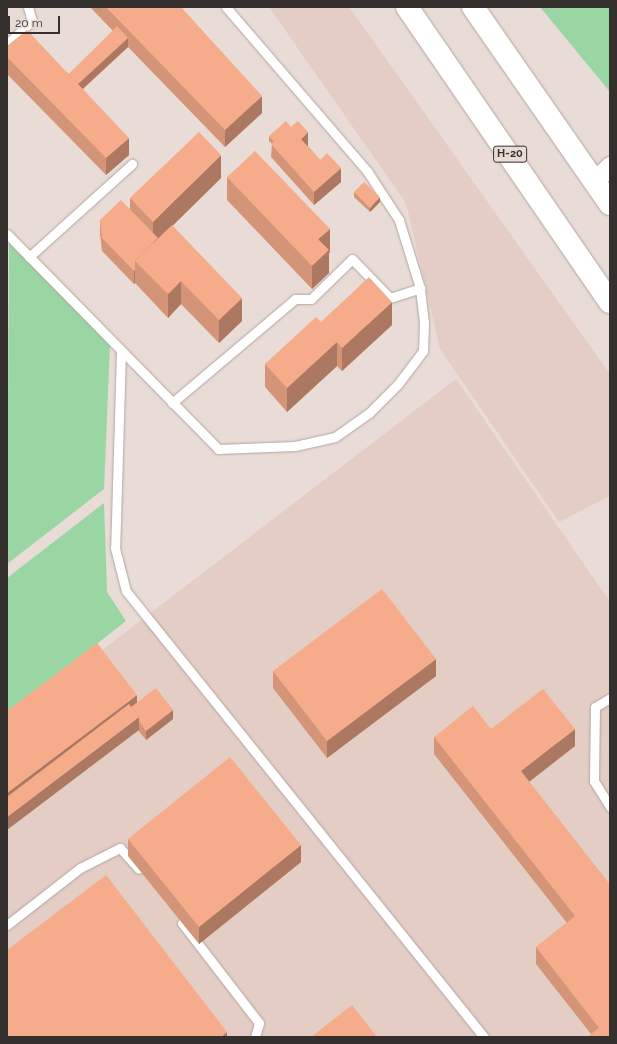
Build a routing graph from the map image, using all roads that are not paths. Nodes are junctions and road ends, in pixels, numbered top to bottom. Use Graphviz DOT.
graph roads {
  1 [pos="28,7"];
  2 [pos="226,7"];
  3 [pos="407,7"];
  4 [pos="473,7"];
  5 [pos="7,44"];
  6 [pos="132,164"];
  7 [pos="602,173"];
  8 [pos="610,204"];
  9 [pos="7,234"];
  10 [pos="29,257"];
  11 [pos="420,288"];
  12 [pos="610,302"];
  13 [pos="121,351"];
  14 [pos="172,403"];
  15 [pos="610,698"];
  16 [pos="610,807"];
  17 [pos="144,874"];
  18 [pos="178,917"];
  19 [pos="7,926"];
  20 [pos="255,1037"];
  21 [pos="484,1037"];
  1 -- 5 [label="lane"];
  2 -- 11 [label="lane"];
  3 -- 12 [label="main road, Н-20"];
  4 -- 7 [label="main road"];
  6 -- 10 [label="lane"];
  7 -- 8 [label="main road"];
  9 -- 10 [label="lane"];
  10 -- 13 [label="lane"];
  11 -- 14 [label="lane"];
  11 -- 14 [label="lane"];
  13 -- 14 [label="lane"];
  13 -- 21 [label="lane"];
  15 -- 16 [label="lane"];
  17 -- 19 [label="lane"];
  18 -- 20 [label="lane"];
}
